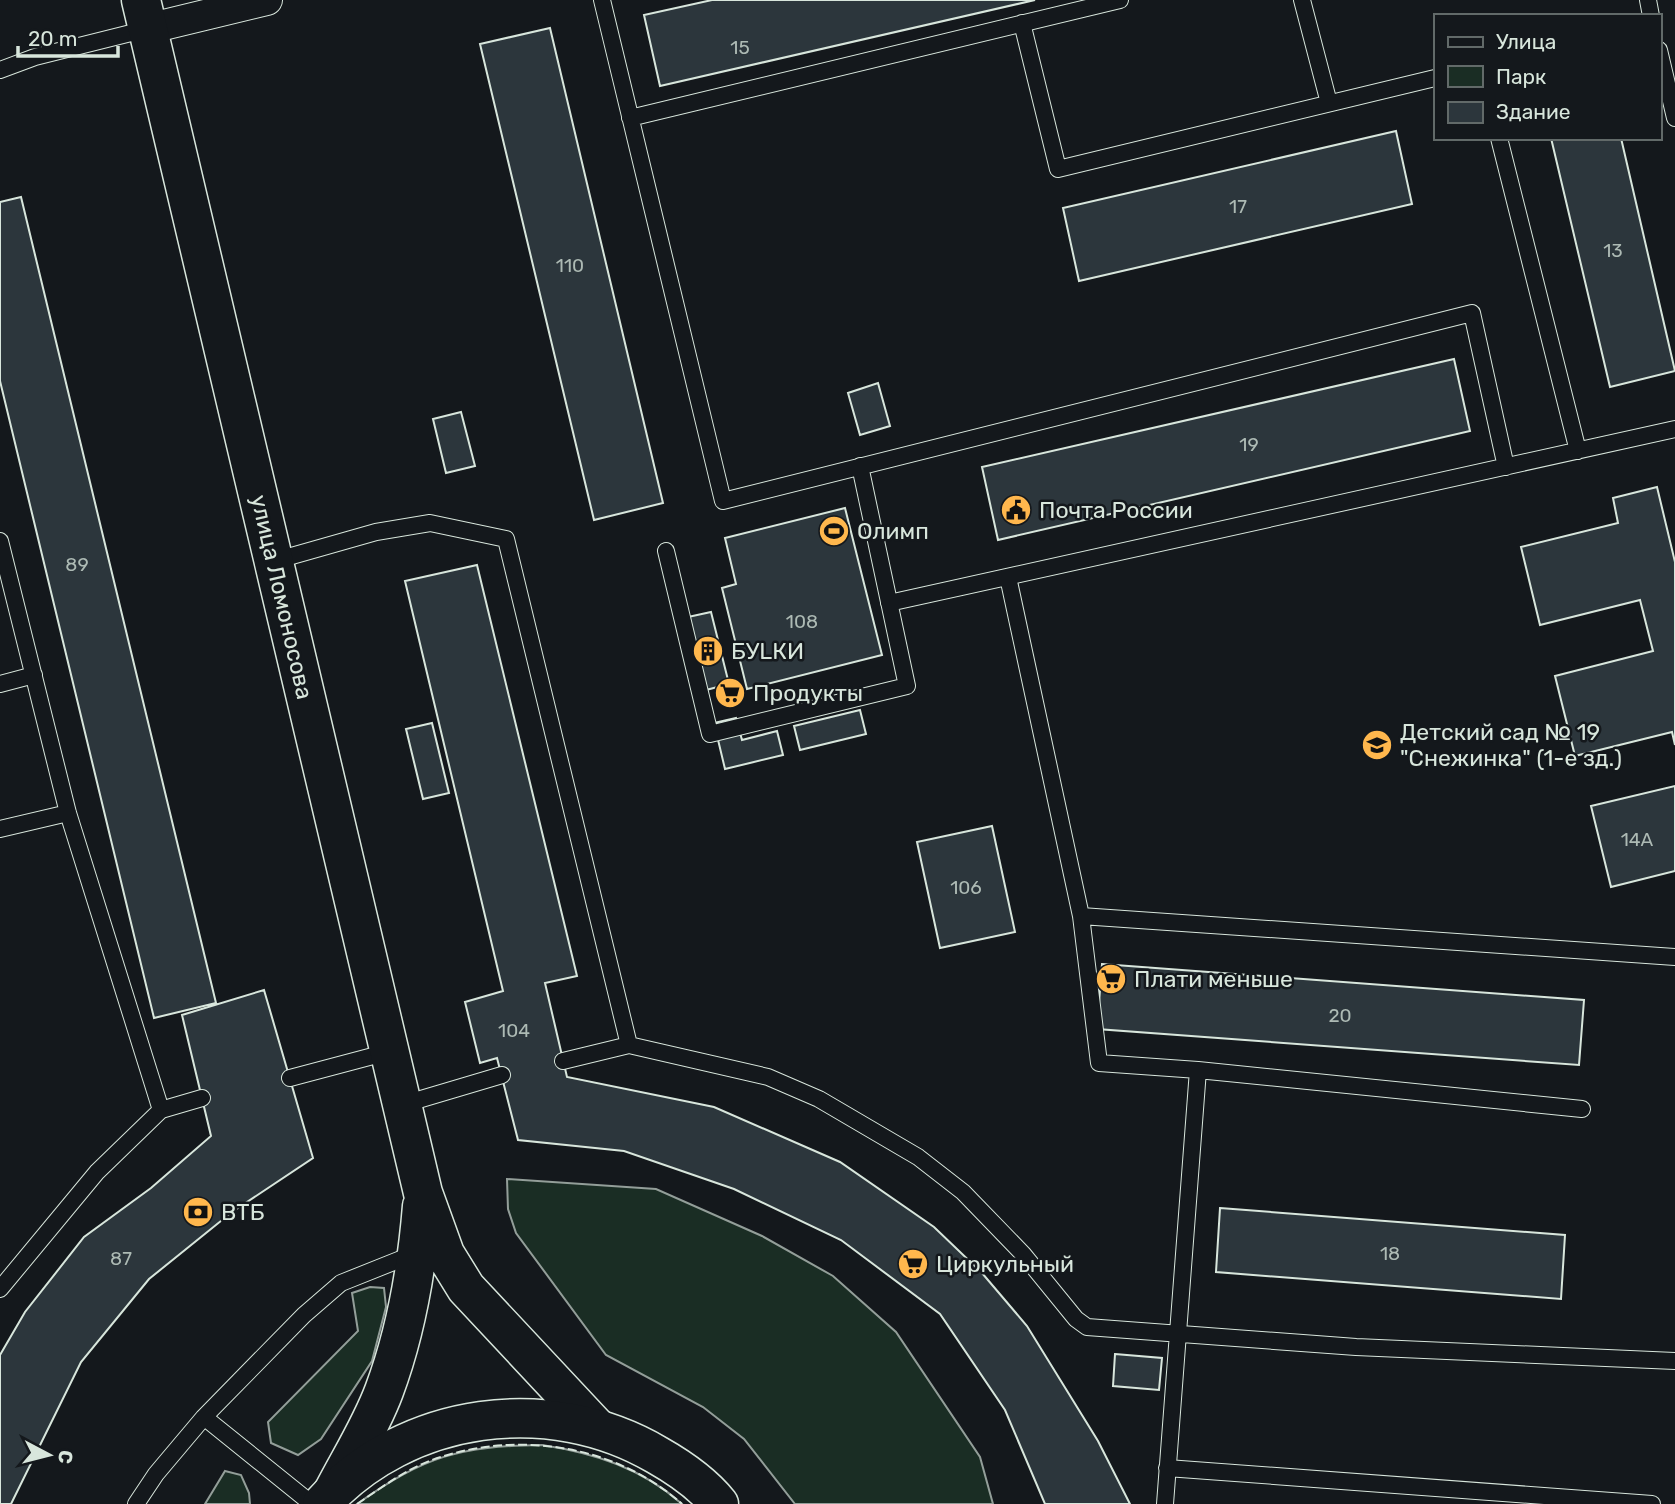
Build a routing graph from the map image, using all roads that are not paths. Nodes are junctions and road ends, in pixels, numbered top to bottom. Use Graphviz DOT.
graph roads {
  1 [pos="267,0"];
  2 [pos="602,0"];
  3 [pos="1120,0"];
  4 [pos="1301,0"];
  5 [pos="144,14"];
  6 [pos="1022,23"];
  7 [pos="1661,58"];
  8 [pos="1,65"];
  9 [pos="1434,78"];
  10 [pos="1329,103"];
  11 [pos="630,118"];
  12 [pos="1675,118"];
  13 [pos="1500,140"];
  14 [pos="1675,429"];
  15 [pos="1578,451"];
  16 [pos="860,466"];
  17 [pos="1506,467"];
  18 [pos="0,541"];
  19 [pos="666,551"];
  20 [pos="274,561"];
  21 [pos="1009,577"];
  22 [pos="889,603"];
  23 [pos="34,675"];
  24 [pos="0,684"];
  25 [pos="68,813"];
  26 [pos="0,829"];
  27 [pos="1081,916"];
  28 [pos="1675,957"];
  29 [pos="629,1045"];
  30 [pos="388,1052"];
  31 [pos="563,1061"];
  32 [pos="1198,1070"];
  33 [pos="502,1075"];
  34 [pos="290,1078"];
  35 [pos="202,1098"];
  36 [pos="401,1105"];
  37 [pos="1582,1109"];
  38 [pos="162,1110"];
  39 [pos="423,1193"];
  40 [pos="419,1252"];
  41 [pos="0,1289"];
  42 [pos="1176,1335"];
  43 [pos="1675,1361"];
  44 [pos="204,1417"];
  45 [pos="596,1427"];
  46 [pos="1167,1468"];
  47 [pos="322,1500"];
  48 [pos="136,1504"];
  49 [pos="719,1504"];
  50 [pos="1165,1504"];
  51 [pos="1652,1504"];
  1 -- 5 [label="street"];
  2 -- 11 [label="lane"];
  3 -- 6 [label="lane"];
  4 -- 10 [label="lane"];
  5 -- 8 [label="lane"];
  5 -- 20 [label="street, улица Ломоносова"];
  6 -- 10 [label="lane"];
  6 -- 11 [label="lane"];
  7 -- 12 [label="lane"];
  9 -- 10 [label="lane"];
  11 -- 16 [label="lane"];
  13 -- 15 [label="lane"];
  14 -- 15 [label="lane"];
  15 -- 17 [label="lane"];
  16 -- 17 [label="lane"];
  16 -- 22 [label="lane"];
  17 -- 21 [label="lane"];
  18 -- 23 [label="lane"];
  19 -- 22 [label="lane"];
  20 -- 29 [label="lane"];
  20 -- 30 [label="street, улица Ломоносова"];
  21 -- 22 [label="lane"];
  21 -- 27 [label="lane"];
  23 -- 24 [label="lane"];
  23 -- 25 [label="lane"];
  25 -- 26 [label="lane"];
  25 -- 38 [label="lane"];
  27 -- 28 [label="lane"];
  27 -- 32 [label="lane"];
  29 -- 31 [label="lane"];
  29 -- 42 [label="lane"];
  30 -- 34 [label="lane"];
  30 -- 36 [label="street, улица Ломоносова"];
  32 -- 37 [label="lane"];
  32 -- 42 [label="lane"];
  33 -- 36 [label="lane"];
  35 -- 38 [label="lane"];
  36 -- 39 [label="street, улица Ломоносова"];
  38 -- 41 [label="lane"];
  39 -- 40 [label="street"];
  39 -- 45 [label="street"];
  40 -- 44 [label="lane"];
  40 -- 47 [label="street"];
  42 -- 43 [label="lane"];
  42 -- 46 [label="lane"];
  44 -- 47 [label="lane"];
  44 -- 48 [label="lane"];
  45 -- 47 [label="street"];
  45 -- 49 [label="street"];
  46 -- 50 [label="lane"];
  46 -- 51 [label="lane"];
}
